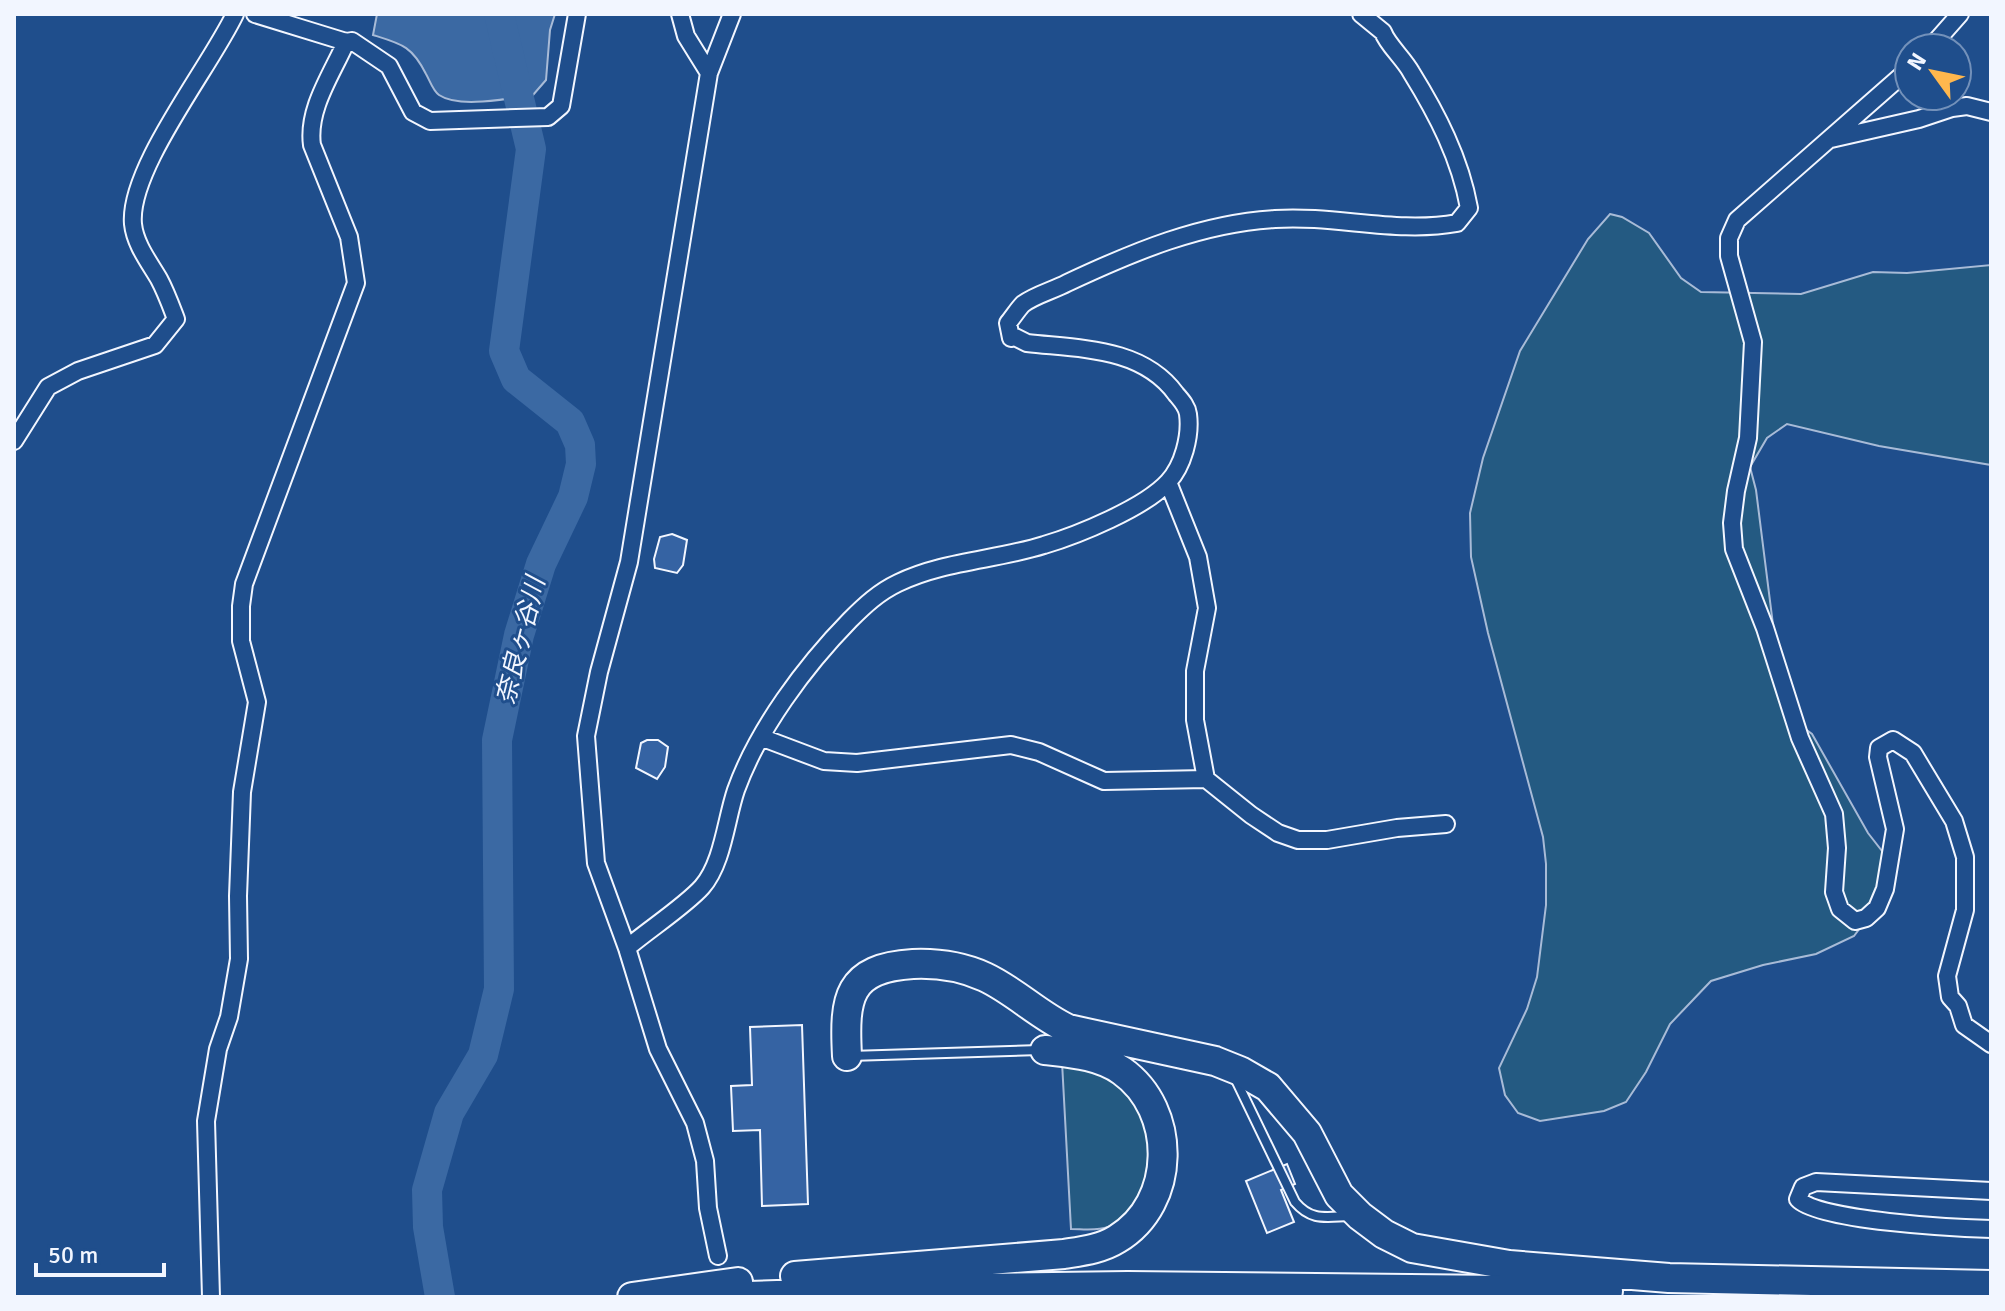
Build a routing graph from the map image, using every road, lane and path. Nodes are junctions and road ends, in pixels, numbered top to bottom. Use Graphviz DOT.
graph roads {
  1 [pos="235,14"];
  2 [pos="255,14"];
  3 [pos="577,14"];
  4 [pos="680,14"];
  5 [pos="732,14"];
  6 [pos="1361,14"];
  7 [pos="1960,14"];
  8 [pos="1944,32"];
  9 [pos="346,42"];
  10 [pos="709,73"];
  11 [pos="1893,83"];
  12 [pos="1991,112"];
  13 [pos="1829,139"];
  14 [pos="14,441"];
  15 [pos="1168,482"];
  16 [pos="763,738"];
  17 [pos="1206,779"];
  18 [pos="1446,824"];
  19 [pos="627,948"];
  20 [pos="1991,1044"];
  21 [pos="1045,1050"];
  22 [pos="847,1056"];
  23 [pos="1215,1061"];
  24 [pos="1991,1191"];
  25 [pos="1360,1216"];
  26 [pos="1991,1229"];
  27 [pos="718,1256"];
  28 [pos="1991,1287"];
  29 [pos="211,1297"];
  30 [pos="632,1297"];
  31 [pos="717,1297"];
  1 -- 14 [label="street"];
  2 -- 9 [label="street"];
  3 -- 9 [label="street"];
  4 -- 10 [label="street"];
  5 -- 10 [label="street"];
  6 -- 15 [label="street"];
  7 -- 8 [label="street"];
  9 -- 29 [label="street"];
  10 -- 19 [label="street"];
  11 -- 13 [label="street"];
  12 -- 13 [label="street"];
  13 -- 20 [label="street"];
  15 -- 16 [label="street"];
  15 -- 17 [label="street"];
  16 -- 17 [label="street"];
  16 -- 19 [label="street"];
  17 -- 18 [label="street"];
  19 -- 27 [label="street"];
  21 -- 22 [label="lane"];
  21 -- 30 [label="highway"];
  22 -- 23 [label="highway"];
  23 -- 25 [label="highway"];
  23 -- 25 [label="lane"];
  24 -- 26 [label="street"];
  25 -- 28 [label="highway"];
  28 -- 31 [label="highway"];
}
